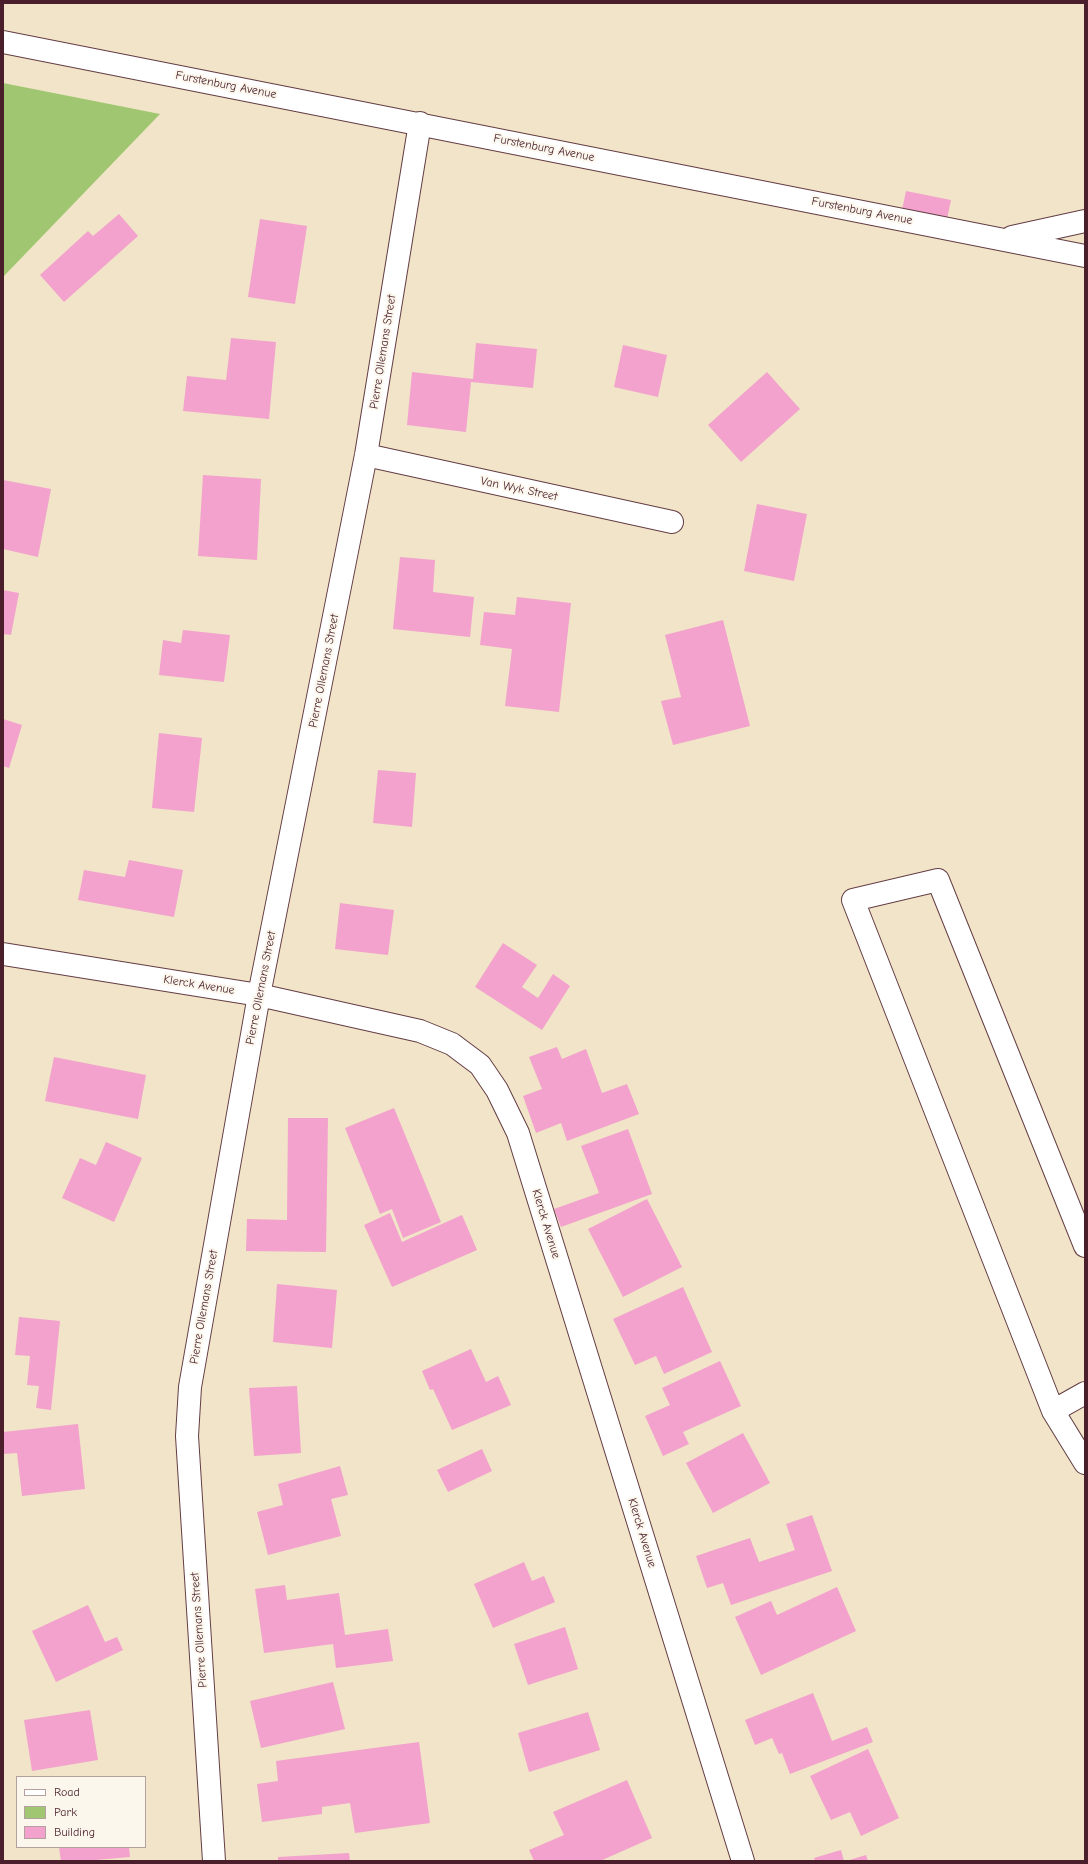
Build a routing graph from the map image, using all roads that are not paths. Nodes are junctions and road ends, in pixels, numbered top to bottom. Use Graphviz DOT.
graph roads {
  1 [pos="3,42"];
  2 [pos="420,123"];
  3 [pos="1085,221"];
  4 [pos="1004,239"];
  5 [pos="1085,256"];
  6 [pos="366,456"];
  7 [pos="672,522"];
  8 [pos="3,954"];
  9 [pos="259,995"];
  10 [pos="1085,1246"];
  11 [pos="1085,1393"];
  12 [pos="1053,1411"];
  13 [pos="1085,1463"];
  14 [pos="214,1861"];
  15 [pos="743,1861"];
  1 -- 2 [label="street, Furstenburg Avenue"];
  2 -- 4 [label="street, Furstenburg Avenue"];
  2 -- 6 [label="street, Pierre Ollemans Street"];
  3 -- 4 [label="street"];
  4 -- 5 [label="street, Furstenburg Avenue"];
  6 -- 7 [label="street, Van Wyk Street"];
  6 -- 9 [label="street, Pierre Ollemans Street"];
  8 -- 9 [label="street, Klerck Avenue"];
  9 -- 14 [label="street, Pierre Ollemans Street"];
  9 -- 15 [label="street, Klerck Avenue"];
  10 -- 12 [label="street"];
  11 -- 12 [label="street"];
  12 -- 13 [label="street"];
}
